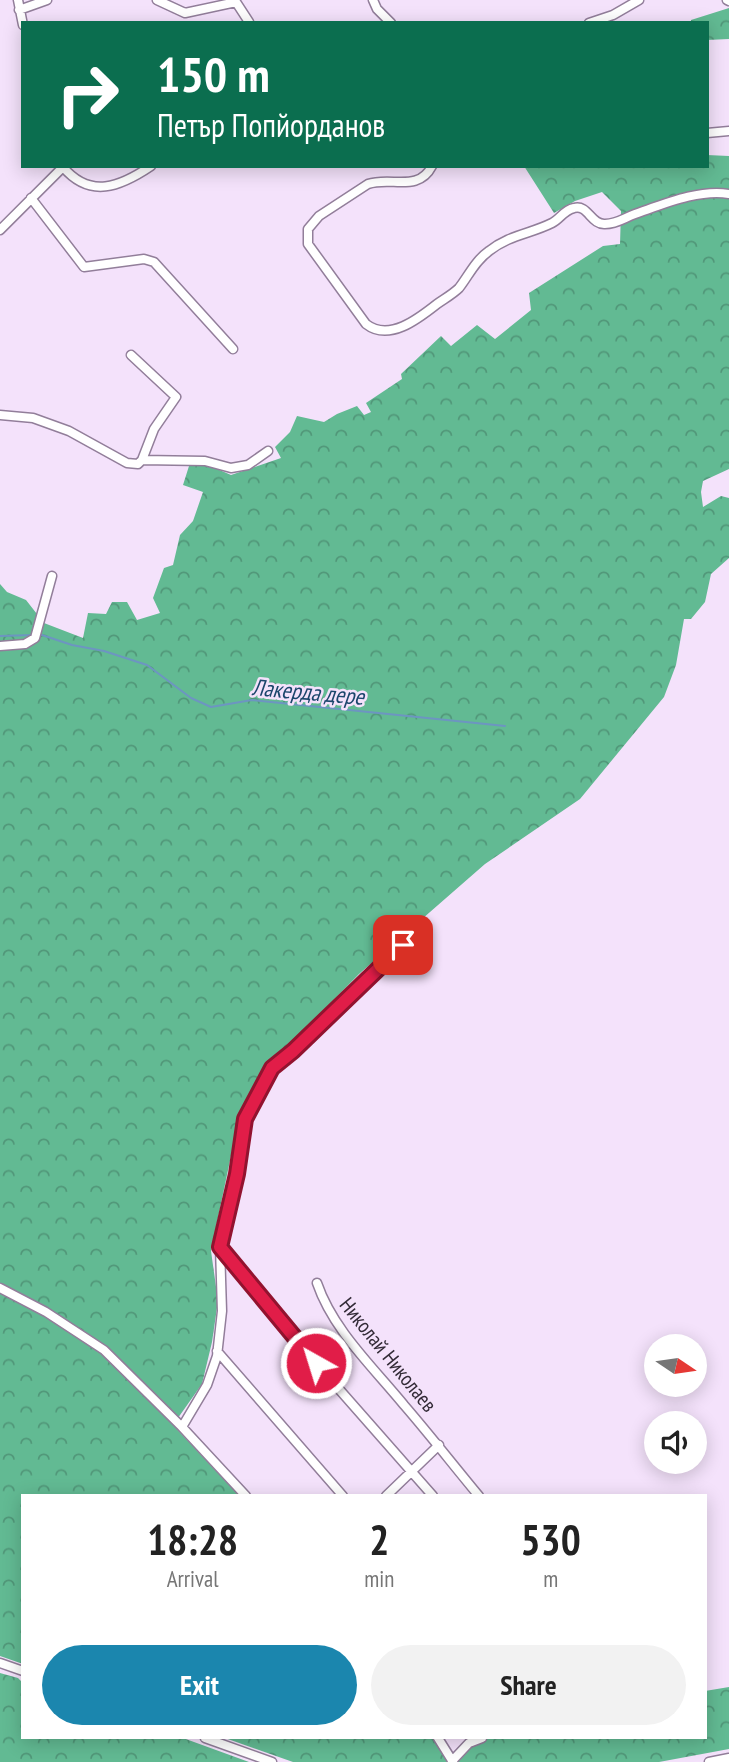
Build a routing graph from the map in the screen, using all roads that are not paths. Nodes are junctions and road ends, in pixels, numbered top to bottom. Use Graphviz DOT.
graph roads {
  1 [pos="18,0"];
  2 [pos="47,0"];
  3 [pos="157,0"];
  4 [pos="373,0"];
  5 [pos="639,0"];
  6 [pos="19,10"];
  7 [pos="22,21"];
  8 [pos="247,21"];
  9 [pos="389,21"];
  10 [pos="595,21"];
  11 [pos="729,131"];
  12 [pos="709,133"];
  13 [pos="66,168"];
  14 [pos="147,168"];
  15 [pos="431,168"];
  16 [pos="729,194"];
  17 [pos="31,198"];
  18 [pos="0,230"];
  19 [pos="233,349"];
  20 [pos="131,355"];
  21 [pos="0,415"];
  22 [pos="268,451"];
  23 [pos="142,460"];
  24 [pos="52,576"];
  25 [pos="0,646"];
  26 [pos="403,945"];
  27 [pos="220,1247"];
  28 [pos="317,1283"];
  29 [pos="0,1288"];
  30 [pos="217,1351"];
  31 [pos="182,1427"];
  32 [pos="439,1445"];
  33 [pos="412,1471"];
  34 [pos="244,1494"];
  35 [pos="341,1494"];
  36 [pos="388,1494"];
  37 [pos="431,1494"];
  38 [pos="478,1494"];
  39 [pos="0,1663"];
  40 [pos="21,1670"];
  41 [pos="208,1739"];
  42 [pos="439,1739"];
  43 [pos="479,1739"];
  44 [pos="729,1758"];
  45 [pos="272,1762"];
  46 [pos="452,1762"];
  47 [pos="709,1762"];
  1 -- 6 [label="street"];
  2 -- 6 [label="street"];
  3 -- 8 [label="street"];
  4 -- 9 [label="street"];
  5 -- 10 [label="street"];
  6 -- 7 [label="street"];
  11 -- 12 [label="street"];
  13 -- 14 [label="street"];
  13 -- 17 [label="street"];
  15 -- 16 [label="street"];
  17 -- 18 [label="street"];
  17 -- 19 [label="street"];
  20 -- 23 [label="street"];
  21 -- 23 [label="street"];
  22 -- 23 [label="street"];
  24 -- 25 [label="street"];
  26 -- 27 [label="street"];
  27 -- 30 [label="street"];
  27 -- 33 [label="street"];
  28 -- 32 [label="street, Николай Николаев"];
  29 -- 31 [label="street"];
  30 -- 31 [label="street"];
  30 -- 35 [label="street"];
  31 -- 34 [label="street"];
  32 -- 33 [label="street"];
  32 -- 38 [label="street, Николай Николаев"];
  33 -- 36 [label="street"];
  33 -- 37 [label="street"];
  39 -- 40 [label="street"];
  41 -- 45 [label="street"];
  42 -- 46 [label="street"];
  43 -- 46 [label="street"];
  44 -- 47 [label="street"];
}
